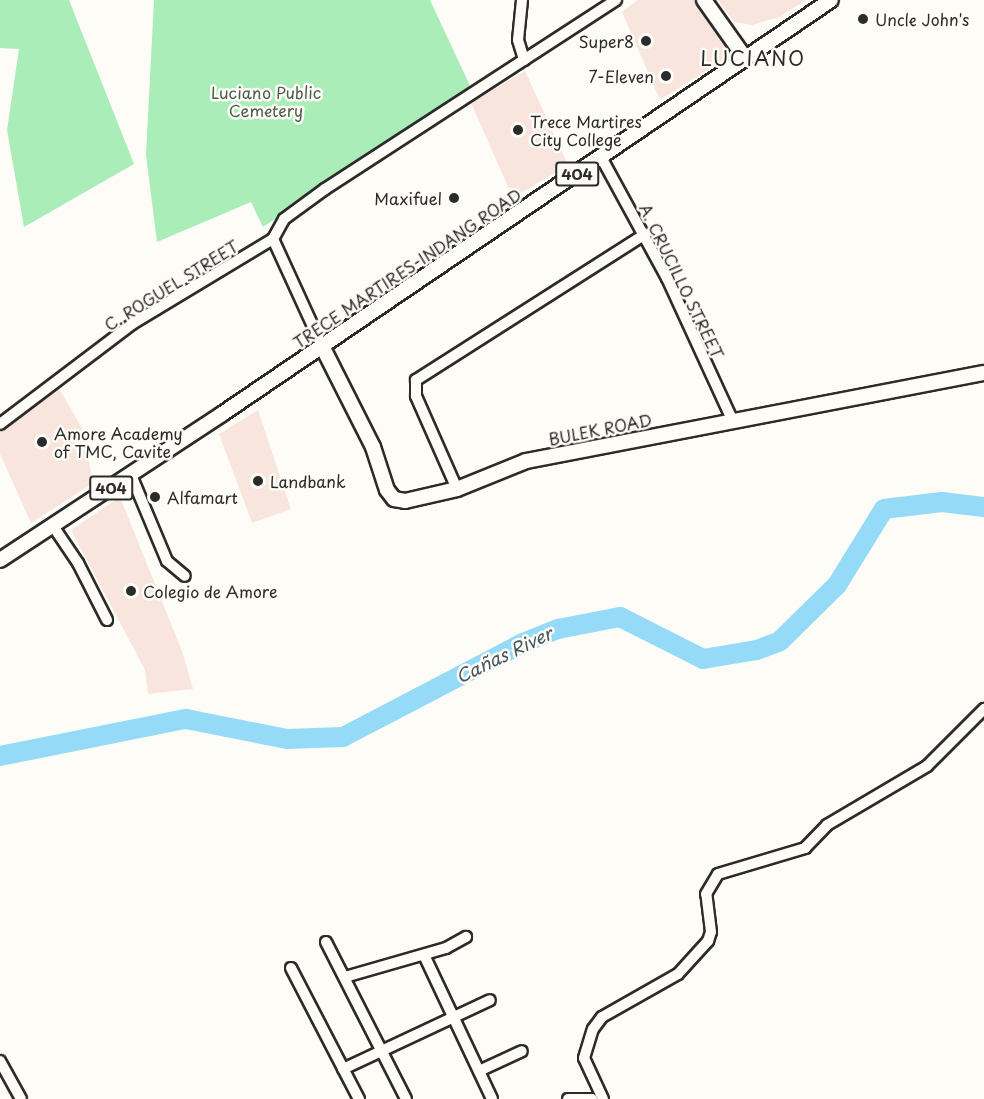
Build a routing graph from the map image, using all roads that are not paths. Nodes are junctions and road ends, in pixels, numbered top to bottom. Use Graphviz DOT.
graph roads {
  1 [pos="522,0"];
  2 [pos="616,0"];
  3 [pos="704,0"];
  4 [pos="831,0"];
  5 [pos="601,4"];
  6 [pos="745,58"];
  7 [pos="524,60"];
  8 [pos="602,157"];
  9 [pos="645,234"];
  10 [pos="273,238"];
  11 [pos="322,346"];
  12 [pos="984,373"];
  13 [pos="732,419"];
  14 [pos="0,424"];
  15 [pos="131,475"];
  16 [pos="457,489"];
  17 [pos="53,525"];
  18 [pos="0,560"];
  19 [pos="185,576"];
  20 [pos="107,620"];
  21 [pos="984,710"];
  22 [pos="466,937"];
  23 [pos="326,942"];
  24 [pos="424,955"];
  25 [pos="291,968"];
  26 [pos="345,977"];
  27 [pos="490,1000"];
  28 [pos="454,1018"];
  29 [pos="380,1048"];
  30 [pos="522,1051"];
  31 [pos="0,1061"];
  32 [pos="343,1069"];
  33 [pos="479,1071"];
  34 [pos="21,1099"];
  35 [pos="359,1099"];
  36 [pos="406,1099"];
  37 [pos="492,1099"];
  38 [pos="568,1099"];
  39 [pos="592,1099"];
  40 [pos="603,1099"];
  1 -- 7 [label="street"];
  2 -- 5 [label="street"];
  3 -- 6 [label="main road"];
  4 -- 6 [label="main road, TRECE MARTIRES-INDANG ROAD / 404"];
  5 -- 7 [label="street"];
  6 -- 8 [label="main road, TRECE MARTIRES-INDANG ROAD / 404"];
  7 -- 10 [label="street"];
  8 -- 9 [label="street, A. CRUCILLO STREET"];
  8 -- 11 [label="main road, TRECE MARTIRES-INDANG ROAD / 404"];
  9 -- 13 [label="street, A. CRUCILLO STREET"];
  9 -- 16 [label="street"];
  10 -- 11 [label="street"];
  10 -- 14 [label="street, C. ROGUEL STREET"];
  11 -- 15 [label="main road, TRECE MARTIRES-INDANG ROAD / 404"];
  11 -- 16 [label="main road, BULEK ROAD"];
  12 -- 13 [label="main road, BULEK ROAD"];
  13 -- 16 [label="main road, BULEK ROAD"];
  15 -- 17 [label="main road, TRECE MARTIRES-INDANG ROAD / 404"];
  15 -- 19 [label="street"];
  17 -- 18 [label="main road, TRECE MARTIRES-INDANG ROAD / 404"];
  17 -- 20 [label="street"];
  21 -- 40 [label="street"];
  22 -- 24 [label="street"];
  23 -- 26 [label="street"];
  24 -- 26 [label="street"];
  24 -- 28 [label="street"];
  25 -- 32 [label="street"];
  26 -- 29 [label="street"];
  27 -- 28 [label="street"];
  28 -- 29 [label="street"];
  28 -- 33 [label="street"];
  29 -- 32 [label="street"];
  29 -- 36 [label="street"];
  30 -- 33 [label="street"];
  31 -- 34 [label="street"];
  32 -- 35 [label="street"];
  33 -- 37 [label="street"];
  38 -- 39 [label="street"];
}
